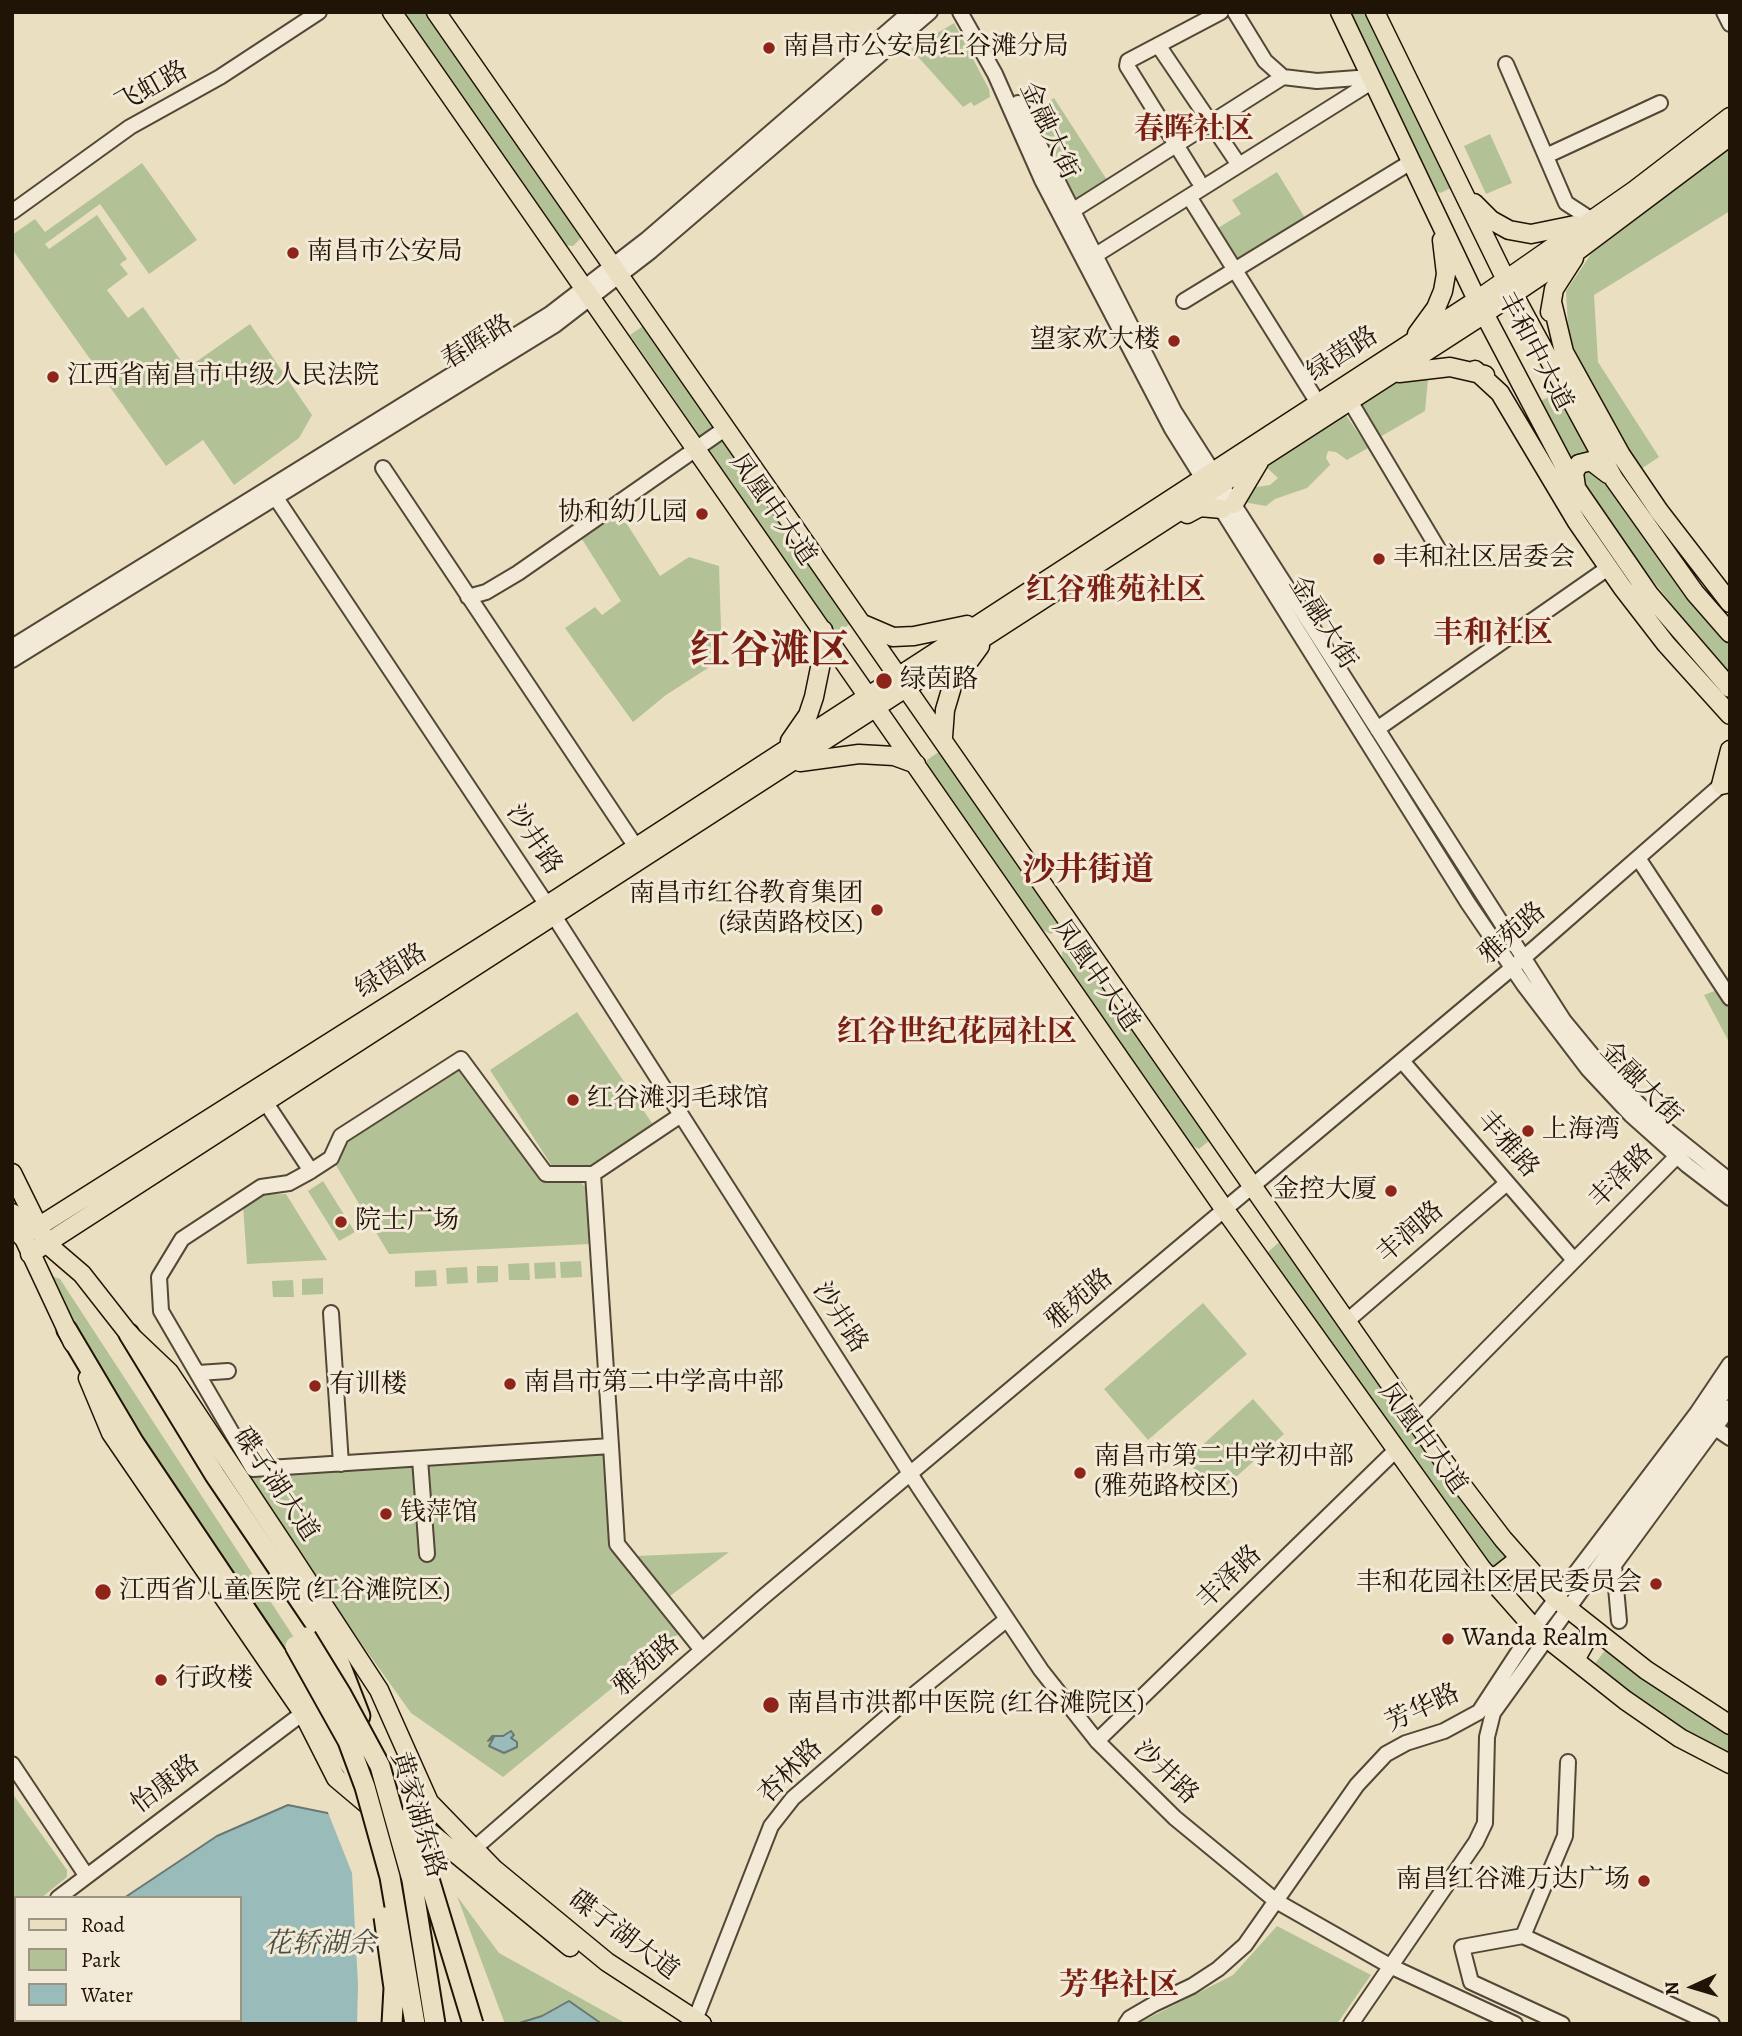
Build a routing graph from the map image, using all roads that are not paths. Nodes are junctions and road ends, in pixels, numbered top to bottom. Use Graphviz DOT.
graph roads {
  1 [pos="319,12"];
  2 [pos="392,12"];
  3 [pos="436,12"];
  4 [pos="910,12"];
  5 [pos="930,12"];
  6 [pos="960,12"];
  7 [pos="972,12"];
  8 [pos="1221,12"];
  9 [pos="1235,12"];
  10 [pos="1340,12"];
  11 [pos="1376,12"];
  12 [pos="1724,12"];
  13 [pos="1730,24"];
  14 [pos="1158,45"];
  15 [pos="1506,64"];
  16 [pos="1283,77"];
  17 [pos="1372,79"];
  18 [pos="1660,103"];
  19 [pos="1730,117"];
  20 [pos="1211,123"];
  21 [pos="1730,136"];
  22 [pos="1177,145"];
  23 [pos="1546,156"];
  24 [pos="1411,162"];
  25 [pos="1239,165"];
  26 [pos="1198,180"];
  27 [pos="1464,194"];
  28 [pos="1193,203"];
  29 [pos="1434,209"];
  30 [pos="1072,211"];
  31 [pos="12,212"];
  32 [pos="1592,220"];
  33 [pos="1584,245"];
  34 [pos="1093,251"];
  35 [pos="1235,270"];
  36 [pos="616,271"];
  37 [pos="1509,287"];
  38 [pos="589,292"];
  39 [pos="1184,301"];
  40 [pos="1552,302"];
  41 [pos="1481,307"];
  42 [pos="1409,344"];
  43 [pos="1475,370"];
  44 [pos="1386,378"];
  45 [pos="1567,397"];
  46 [pos="1350,401"];
  47 [pos="1318,402"];
  48 [pos="1537,413"];
  49 [pos="726,428"];
  50 [pos="697,447"];
  51 [pos="1262,458"];
  52 [pos="383,468"];
  53 [pos="1614,479"];
  54 [pos="1212,481"];
  55 [pos="1576,488"];
  56 [pos="272,493"];
  57 [pos="1228,506"];
  58 [pos="1146,533"];
  59 [pos="1443,557"];
  60 [pos="1608,568"];
  61 [pos="468,597"];
  62 [pos="1730,603"];
  63 [pos="865,625"];
  64 [pos="984,628"];
  65 [pos="823,630"];
  66 [pos="1730,634"];
  67 [pos="12,647"];
  68 [pos="12,660"];
  69 [pos="904,680"];
  70 [pos="1730,688"];
  71 [pos="872,701"];
  72 [pos="1730,715"];
  73 [pos="1377,729"];
  74 [pos="943,737"];
  75 [pos="1730,750"];
  76 [pos="787,757"];
  77 [pos="916,764"];
  78 [pos="1727,782"];
  79 [pos="636,847"];
  80 [pos="1638,858"];
  81 [pos="550,911"];
  82 [pos="1517,963"];
  83 [pos="1730,998"];
  84 [pos="1402,1061"];
  85 [pos="266,1103"];
  86 [pos="681,1115"];
  87 [pos="1681,1151"];
  88 [pos="310,1171"];
  89 [pos="12,1172"];
  90 [pos="593,1174"];
  91 [pos="1730,1181"];
  92 [pos="1507,1183"];
  93 [pos="1254,1186"];
  94 [pos="1730,1198"];
  95 [pos="1225,1210"];
  96 [pos="12,1213"];
  97 [pos="40,1227"];
  98 [pos="22,1237"];
  99 [pos="47,1244"];
  100 [pos="30,1254"];
  101 [pos="1574,1260"];
  102 [pos="331,1313"];
  103 [pos="1346,1321"];
  104 [pos="67,1330"];
  105 [pos="129,1334"];
  106 [pos="1730,1364"];
  107 [pos="228,1371"];
  108 [pos="198,1373"];
  109 [pos="1730,1384"];
  110 [pos="1730,1407"];
  111 [pos="1416,1421"];
  112 [pos="1709,1424"];
  113 [pos="1730,1438"];
  114 [pos="611,1446"];
  115 [pos="1397,1450"];
  116 [pos="420,1459"];
  117 [pos="341,1464"];
  118 [pos="911,1475"];
  119 [pos="427,1554"];
  120 [pos="1520,1558"];
  121 [pos="1492,1580"];
  122 [pos="1563,1604"];
  123 [pos="1006,1620"];
  124 [pos="1619,1620"];
  125 [pos="1534,1628"];
  126 [pos="1593,1628"];
  127 [pos="1549,1639"];
  128 [pos="702,1650"];
  129 [pos="1575,1660"];
  130 [pos="303,1713"];
  131 [pos="1730,1725"];
  132 [pos="1097,1741"];
  133 [pos="1568,1762"];
  134 [pos="1730,1763"];
  135 [pos="12,1764"];
  136 [pos="380,1766"];
  137 [pos="365,1787"];
  138 [pos="468,1854"];
  139 [pos="86,1875"];
  140 [pos="60,1896"];
  141 [pos="1276,1901"];
  142 [pos="1523,1936"];
  143 [pos="1391,1966"];
  144 [pos="692,2023"];
  145 [pos="393,2024"];
  146 [pos="415,2024"];
  147 [pos="435,2024"];
  148 [pos="473,2024"];
  149 [pos="1126,2024"];
  150 [pos="1351,2024"];
  151 [pos="1515,2024"];
  152 [pos="1562,2024"];
  153 [pos="1712,2024"];
  1 -- 31 [label="street, 飞虹路"];
  2 -- 38 [label="main road, 凤凰中大道"];
  3 -- 36 [label="main road, 凤凰中大道"];
  4 -- 36 [label="street, 春晖路"];
  5 -- 36 [label="street, 春晖路"];
  6 -- 54 [label="street, 金融大街"];
  7 -- 30 [label="street, 金融大街"];
  8 -- 14 [label="street"];
  9 -- 16 [label="street"];
  10 -- 17 [label="main road, 丰和中大道"];
  11 -- 27 [label="main road, 丰和中大道"];
  12 -- 13 [label="street"];
  14 -- 20 [label="street"];
  14 -- 22 [label="street"];
  15 -- 23 [label="street"];
  16 -- 17 [label="street"];
  16 -- 20 [label="street"];
  17 -- 24 [label="main road, 丰和中大道"];
  17 -- 25 [label="street"];
  18 -- 23 [label="street"];
  19 -- 32 [label="main road, 绿茵路"];
  20 -- 22 [label="street"];
  20 -- 25 [label="street"];
  21 -- 33 [label="main road, 绿茵路"];
  22 -- 26 [label="street"];
  22 -- 30 [label="street"];
  23 -- 32 [label="street"];
  24 -- 29 [label="main road, 丰和中大道"];
  24 -- 35 [label="street"];
  25 -- 34 [label="street"];
  27 -- 32 [label="main road"];
  27 -- 37 [label="main road, 丰和中大道"];
  28 -- 35 [label="street"];
  29 -- 41 [label="main road, 丰和中大道"];
  29 -- 42 [label="main road"];
  30 -- 34 [label="street, 金融大街"];
  32 -- 37 [label="main road, 绿茵路"];
  33 -- 37 [label="main road, 绿茵路"];
  33 -- 40 [label="main road"];
  34 -- 54 [label="street, 金融大街"];
  35 -- 39 [label="street"];
  35 -- 47 [label="street"];
  36 -- 38 [label="street, 春晖路"];
  36 -- 49 [label="main road, 凤凰中大道"];
  37 -- 41 [label="main road, 绿茵路"];
  37 -- 45 [label="main road, 丰和中大道"];
  38 -- 50 [label="main road, 凤凰中大道"];
  38 -- 56 [label="street, 春晖路"];
  40 -- 45 [label="main road"];
  40 -- 62 [label="main road"];
  41 -- 42 [label="main road, 绿茵路"];
  41 -- 44 [label="main road, 绿茵路"];
  41 -- 48 [label="main road, 丰和中大道"];
  42 -- 47 [label="main road, 绿茵路"];
  43 -- 44 [label="main road"];
  43 -- 48 [label="main road"];
  43 -- 60 [label="main road"];
  44 -- 46 [label="main road, 绿茵路"];
  45 -- 53 [label="main road, 丰和中大道"];
  46 -- 51 [label="main road, 绿茵路"];
  46 -- 59 [label="street"];
  47 -- 54 [label="main road, 绿茵路"];
  48 -- 55 [label="main road, 丰和中大道"];
  49 -- 50 [label="street"];
  49 -- 63 [label="main road, 凤凰中大道"];
  50 -- 61 [label="street"];
  50 -- 65 [label="main road, 凤凰中大道"];
  51 -- 54 [label="main road, 绿茵路"];
  51 -- 57 [label="main road"];
  52 -- 61 [label="street"];
  53 -- 55 [label="main road"];
  53 -- 66 [label="main road, 丰和中大道"];
  54 -- 57 [label="street, 金融大街"];
  54 -- 58 [label="main road, 绿茵路"];
  54 -- 64 [label="main road, 绿茵路"];
  55 -- 70 [label="main road, 丰和中大道"];
  56 -- 67 [label="street, 春晖路"];
  56 -- 68 [label="street, 春晖路"];
  56 -- 81 [label="street, 沙井路"];
  57 -- 58 [label="main road"];
  57 -- 73 [label="street, 金融大街"];
  57 -- 82 [label="street, 金融大街"];
  58 -- 64 [label="main road, 绿茵路"];
  60 -- 72 [label="main road"];
  60 -- 73 [label="street"];
  61 -- 79 [label="street"];
  63 -- 64 [label="main road"];
  63 -- 69 [label="main road, 凤凰中大道"];
  64 -- 69 [label="main road, 绿茵路"];
  64 -- 74 [label="main road"];
  65 -- 71 [label="main road, 凤凰中大道"];
  65 -- 76 [label="main road"];
  69 -- 71 [label="main road, 绿茵路"];
  69 -- 74 [label="main road, 凤凰中大道"];
  71 -- 76 [label="main road, 绿茵路"];
  71 -- 77 [label="main road, 凤凰中大道"];
  73 -- 82 [label="street, 金融大街"];
  74 -- 93 [label="main road, 凤凰中大道"];
  75 -- 78 [label="main road"];
  76 -- 77 [label="main road"];
  76 -- 79 [label="main road, 绿茵路"];
  76 -- 81 [label="main road, 绿茵路"];
  77 -- 95 [label="main road, 凤凰中大道"];
  78 -- 80 [label="street, 雅苑路"];
  79 -- 81 [label="main road, 绿茵路"];
  80 -- 82 [label="street, 雅苑路"];
  80 -- 83 [label="street"];
  81 -- 85 [label="main road, 绿茵路"];
  81 -- 86 [label="street, 沙井路"];
  81 -- 97 [label="main road, 绿茵路"];
  82 -- 84 [label="street, 雅苑路"];
  82 -- 87 [label="street, 金融大街"];
  84 -- 92 [label="street, 丰雅路"];
  84 -- 93 [label="street, 雅苑路"];
  85 -- 88 [label="street"];
  85 -- 99 [label="main road, 绿茵路"];
  86 -- 90 [label="street"];
  86 -- 118 [label="street, 沙井路"];
  87 -- 91 [label="street, 金融大街"];
  87 -- 94 [label="street, 金融大街"];
  87 -- 101 [label="street, 丰泽路"];
  88 -- 90 [label="street"];
  88 -- 108 [label="street"];
  89 -- 97 [label="main road, 碟子湖大道"];
  90 -- 114 [label="street"];
  92 -- 101 [label="street, 丰雅路"];
  92 -- 103 [label="street, 丰润路"];
  93 -- 95 [label="street, 雅苑路"];
  93 -- 103 [label="main road, 凤凰中大道"];
  95 -- 115 [label="main road, 凤凰中大道"];
  95 -- 118 [label="street, 雅苑路"];
  96 -- 98 [label="main road, 碟子湖大道"];
  97 -- 98 [label="main road, 绿茵路"];
  97 -- 99 [label="main road, 碟子湖大道"];
  98 -- 100 [label="main road, 碟子湖大道"];
  99 -- 100 [label="main road, 绿茵路"];
  99 -- 105 [label="main road, 碟子湖大道"];
  100 -- 104 [label="main road, 碟子湖大道"];
  101 -- 111 [label="street, 丰泽路"];
  102 -- 117 [label="street"];
  103 -- 111 [label="main road, 凤凰中大道"];
  104 -- 130 [label="main road, 碟子湖大道"];
  104 -- 137 [label="highway, bridge"];
  105 -- 136 [label="highway, bridge"];
  105 -- 138 [label="main road, 碟子湖大道"];
  106 -- 122 [label="street, 芳华路"];
  107 -- 108 [label="street"];
  108 -- 117 [label="street"];
  109 -- 112 [label="street, 芳华路"];
  110 -- 112 [label="street"];
  111 -- 120 [label="main road, 凤凰中大道"];
  112 -- 113 [label="street"];
  112 -- 122 [label="street, 芳华路"];
  112 -- 124 [label="street"];
  114 -- 116 [label="street"];
  114 -- 128 [label="street"];
  115 -- 121 [label="main road, 凤凰中大道"];
  115 -- 132 [label="street, 丰泽路"];
  116 -- 117 [label="street"];
  116 -- 119 [label="street"];
  118 -- 123 [label="street, 沙井路"];
  118 -- 128 [label="street, 雅苑路"];
  120 -- 121 [label="main road"];
  120 -- 122 [label="main road, 凤凰中大道"];
  121 -- 125 [label="main road, 凤凰中大道"];
  122 -- 125 [label="street, 芳华路"];
  122 -- 126 [label="main road, 凤凰中大道"];
  122 -- 127 [label="street, 芳华路"];
  123 -- 132 [label="street, 沙井路"];
  123 -- 144 [label="street, 杏林路"];
  125 -- 127 [label="main road, 凤凰中大道"];
  125 -- 141 [label="street, 芳华路"];
  126 -- 129 [label="main road"];
  126 -- 131 [label="main road, 凤凰中大道"];
  127 -- 129 [label="main road, 凤凰中大道"];
  127 -- 143 [label="street, 芳华路"];
  128 -- 138 [label="street, 雅苑路"];
  129 -- 134 [label="main road, 凤凰中大道"];
  130 -- 138 [label="main road, 碟子湖大道"];
  130 -- 139 [label="street, 怡康路"];
  132 -- 141 [label="street, 沙井路"];
  133 -- 142 [label="street"];
  135 -- 139 [label="street"];
  136 -- 137 [label="highway, 黄家湖东路, bridge"];
  136 -- 147 [label="highway, 黄家湖东路, bridge"];
  136 -- 148 [label="highway, bridge"];
  137 -- 145 [label="highway, bridge"];
  137 -- 146 [label="highway, 黄家湖东路, bridge"];
  138 -- 144 [label="main road, 碟子湖大道"];
  139 -- 140 [label="street, 怡康路"];
  141 -- 143 [label="street, 沙井路"];
  141 -- 149 [label="street, 芳华路"];
  142 -- 152 [label="street"];
  142 -- 153 [label="street"];
  143 -- 150 [label="street, 芳华路"];
  143 -- 151 [label="street, 沙井路"];
}
